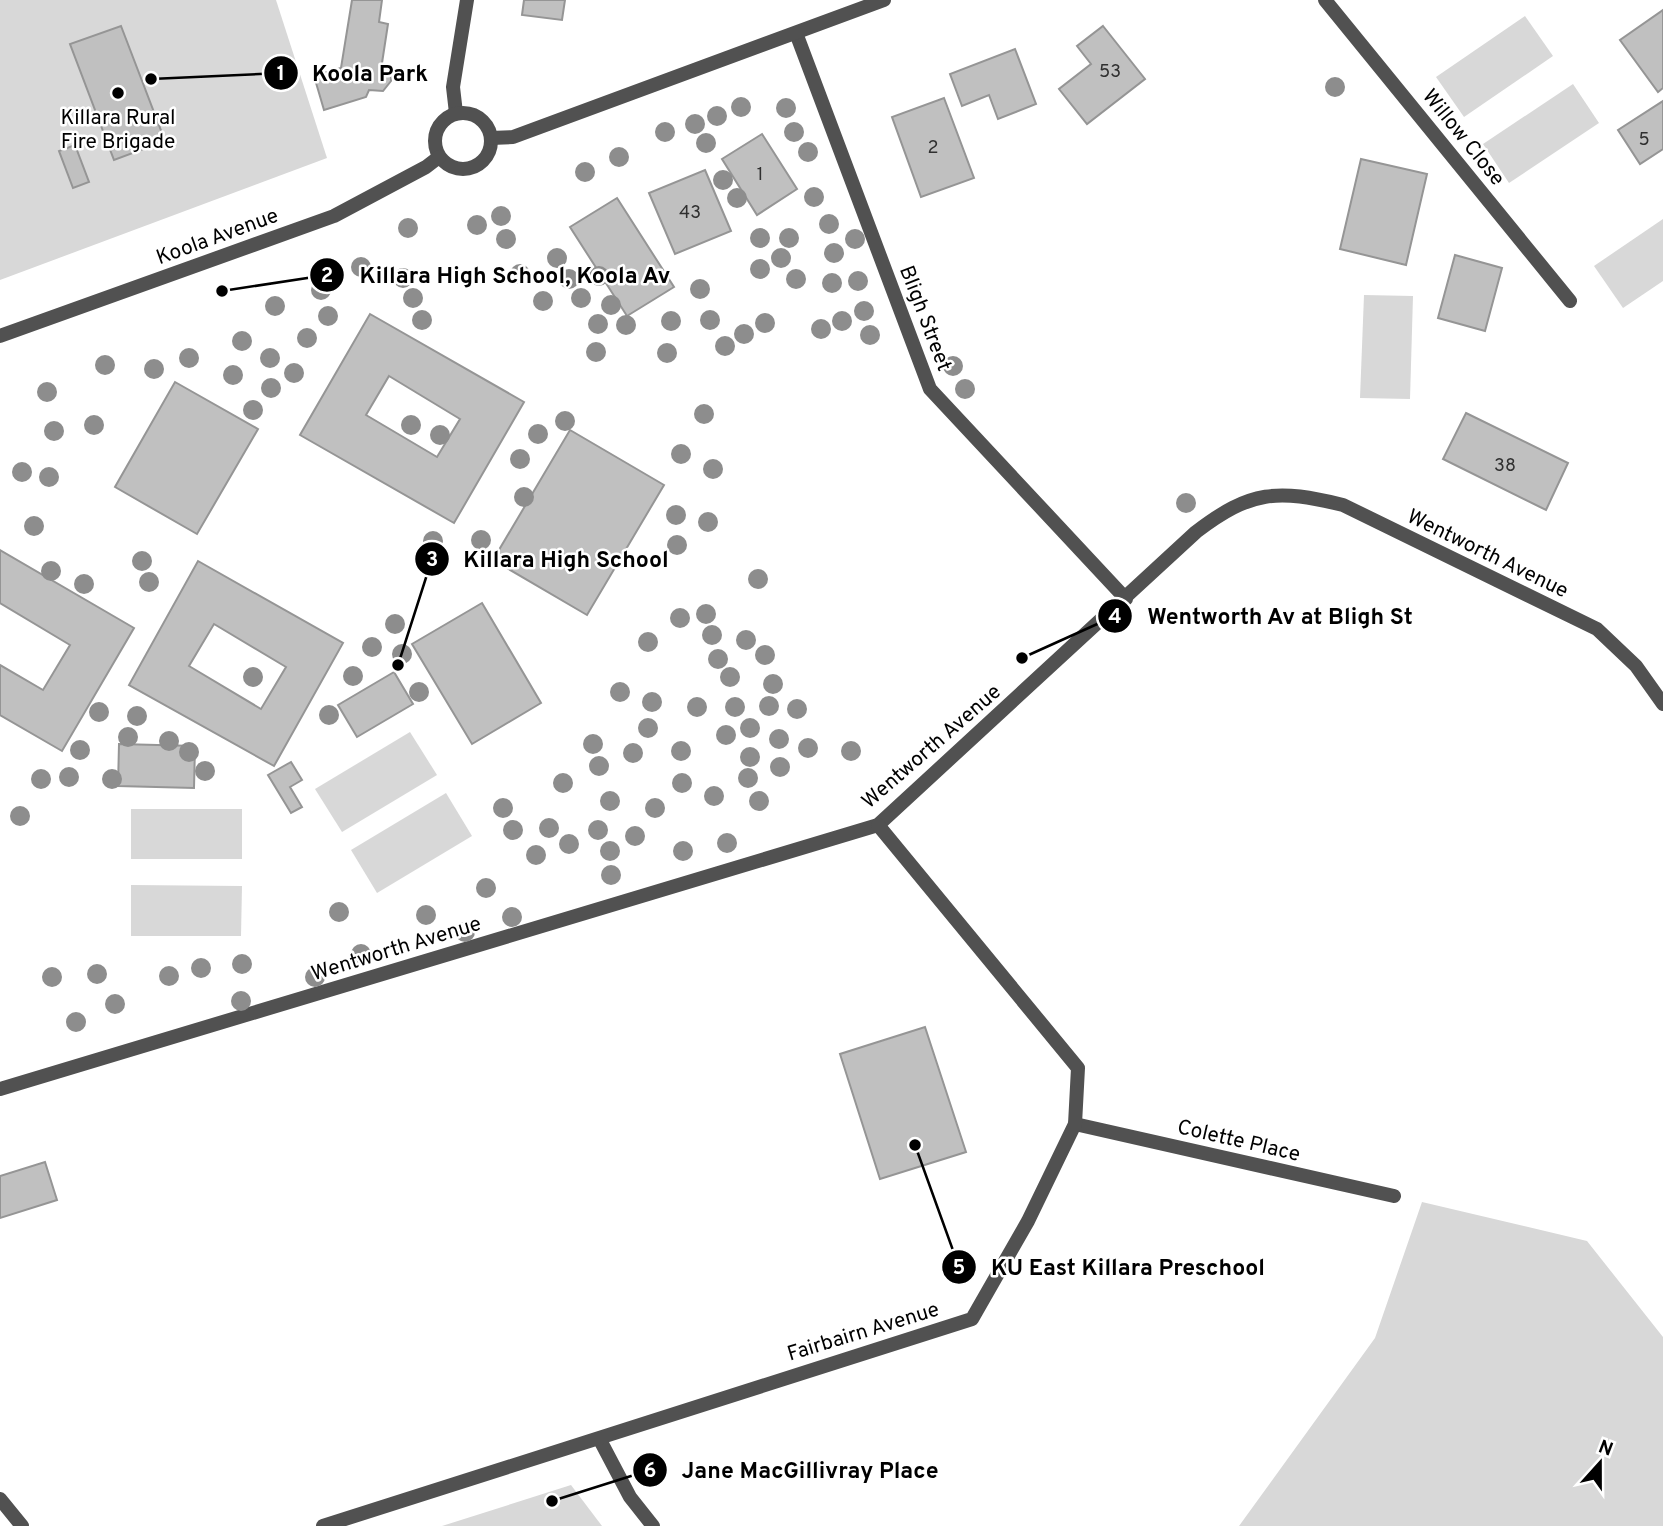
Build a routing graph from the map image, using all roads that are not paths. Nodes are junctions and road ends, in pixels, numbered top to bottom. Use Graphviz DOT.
graph roads {
  1 [pos="467,0"];
  2 [pos="884,0"];
  3 [pos="1325,0"];
  4 [pos="796,33"];
  5 [pos="456,113"];
  6 [pos="491,138"];
  7 [pos="439,157"];
  8 [pos="1570,301"];
  9 [pos="0,336"];
  10 [pos="1126,599"];
  11 [pos="1663,704"];
  12 [pos="878,825"];
  13 [pos="0,1089"];
  14 [pos="1075,1124"];
  15 [pos="1394,1196"];
  16 [pos="600,1440"];
  17 [pos="0,1499"];
  18 [pos="22,1526"];
  19 [pos="323,1526"];
  20 [pos="653,1526"];
  1 -- 5 [label="street"];
  2 -- 4 [label="street"];
  3 -- 8 [label="street, Willow Close"];
  4 -- 6 [label="street"];
  4 -- 10 [label="street, Bligh Street"];
  5 -- 6 [label="street"];
  5 -- 7 [label="street"];
  6 -- 7 [label="street"];
  7 -- 9 [label="street, Koola Avenue"];
  10 -- 11 [label="street, Wentworth Avenue"];
  10 -- 12 [label="street, Wentworth Avenue"];
  12 -- 13 [label="street, Wentworth Avenue"];
  12 -- 14 [label="street, Fairbairn Avenue"];
  14 -- 15 [label="street, Colette Place"];
  14 -- 16 [label="street, Fairbairn Avenue"];
  16 -- 19 [label="street, Fairbairn Avenue"];
  16 -- 20 [label="street"];
  17 -- 18 [label="street"];
}
